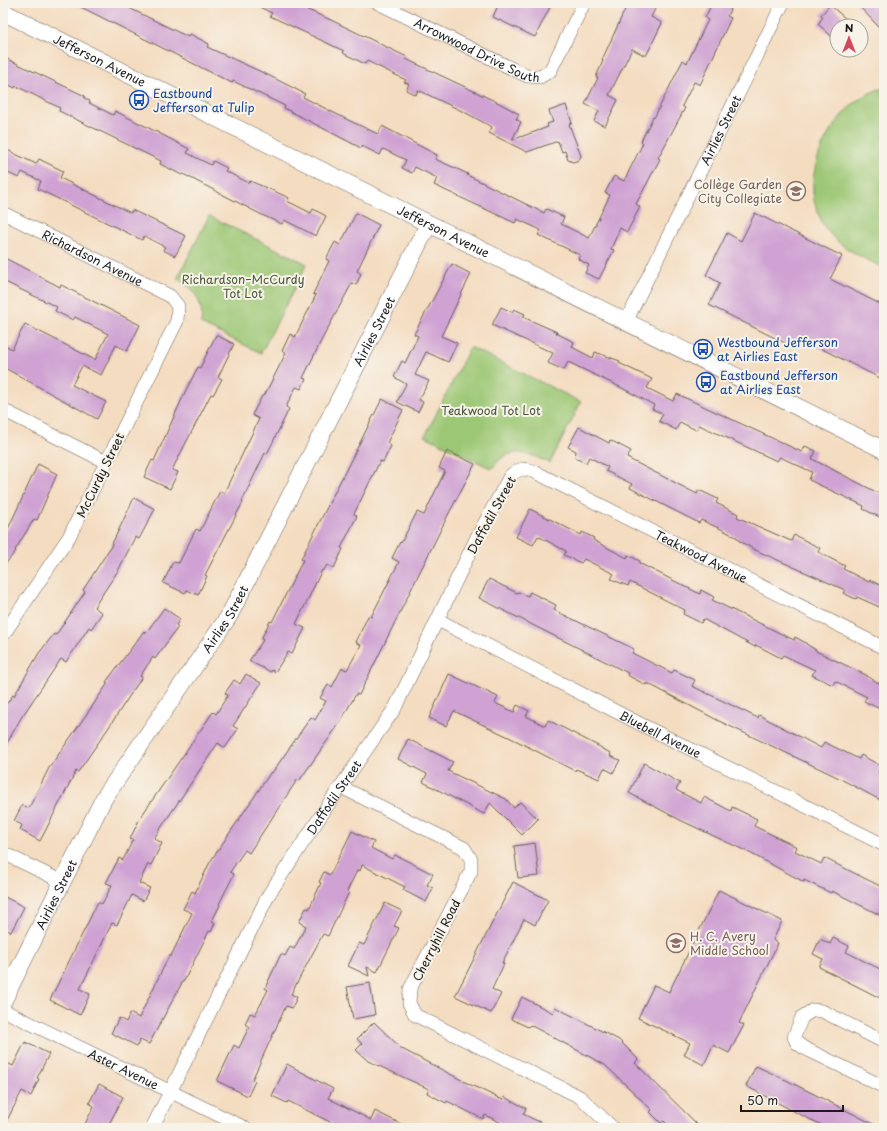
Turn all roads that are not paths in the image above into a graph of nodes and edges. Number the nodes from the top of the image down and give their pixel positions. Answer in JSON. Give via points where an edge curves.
{"nodes":[{"id":1,"x":378,"y":3,"type":"edge"},
{"id":2,"x":584,"y":3,"type":"edge"},
{"id":3,"x":783,"y":3,"type":"edge"},
{"id":4,"x":5,"y":9,"type":"edge"},
{"id":5,"x":3,"y":214,"type":"edge"},
{"id":6,"x":428,"y":225,"type":"junction"},
{"id":7,"x":178,"y":306,"type":"joint"},
{"id":8,"x":626,"y":322,"type":"junction"},
{"id":9,"x":3,"y":410,"type":"edge"},
{"id":10,"x":884,"y":450,"type":"edge"},
{"id":11,"x":106,"y":462,"type":"junction"},
{"id":12,"x":518,"y":469,"type":"joint"},
{"id":13,"x":438,"y":620,"type":"junction"},
{"id":14,"x":3,"y":635,"type":"edge"},
{"id":15,"x":884,"y":648,"type":"edge"},
{"id":16,"x":341,"y":787,"type":"junction"},
{"id":17,"x":884,"y":845,"type":"edge"},
{"id":18,"x":3,"y":853,"type":"edge"},
{"id":19,"x":63,"y":882,"type":"junction"},
{"id":20,"x":3,"y":1001,"type":"edge"},
{"id":21,"x":3,"y":1010,"type":"edge"},
{"id":22,"x":884,"y":1042,"type":"edge"},
{"id":23,"x":884,"y":1088,"type":"edge"},
{"id":24,"x":171,"y":1092,"type":"junction"},
{"id":25,"x":152,"y":1128,"type":"edge"},
{"id":26,"x":245,"y":1128,"type":"edge"},
{"id":27,"x":613,"y":1128,"type":"edge"}],
"edges":[{"from":1,"to":2,"type":"street","name":"Arrowwood Drive South","via":[[527,76],[540,77],[550,71]]},
{"from":3,"to":8,"type":"street","name":"Airlies Street"},
{"from":4,"to":6,"type":"street","name":"Jefferson Avenue"},
{"from":5,"to":7,"type":"street","name":"Richardson Avenue","via":[[170,296]]},
{"from":6,"to":8,"type":"street","name":"Jefferson Avenue"},
{"from":6,"to":19,"type":"street","name":"Airlies Street","via":[[229,616],[104,798]]},
{"from":7,"to":11,"type":"street","name":"McCurdy Street","via":[[177,321]]},
{"from":8,"to":10,"type":"street","name":"Jefferson Avenue"},
{"from":9,"to":11,"type":"street"},
{"from":11,"to":14,"type":"street","name":"McCurdy Street","via":[[69,537]]},
{"from":12,"to":13,"type":"street","name":"Daffodil Street","via":[[510,476],[476,539]]},
{"from":12,"to":15,"type":"street","name":"Teakwood Avenue","via":[[535,472]]},
{"from":13,"to":16,"type":"street","name":"Daffodil Street","via":[[395,708]]},
{"from":13,"to":17,"type":"street","name":"Bluebell Avenue"},
{"from":16,"to":24,"type":"street","name":"Daffodil Street","via":[[269,894]]},
{"from":16,"to":27,"type":"street","name":"Cherryhill Road","via":[[464,848],[470,859],[471,871],[410,989],[409,1003],[415,1015],[580,1097]]},
{"from":18,"to":19,"type":"street"},
{"from":19,"to":20,"type":"street","name":"Airlies Street"},
{"from":21,"to":24,"type":"street","name":"Aster Avenue"},
{"from":22,"to":23,"type":"street","via":[[822,1011],[813,1010],[802,1017],[794,1037],[804,1048]]},
{"from":24,"to":25,"type":"street","name":"Daffodil Street"},
{"from":24,"to":26,"type":"street","name":"Aster Avenue"}]}
